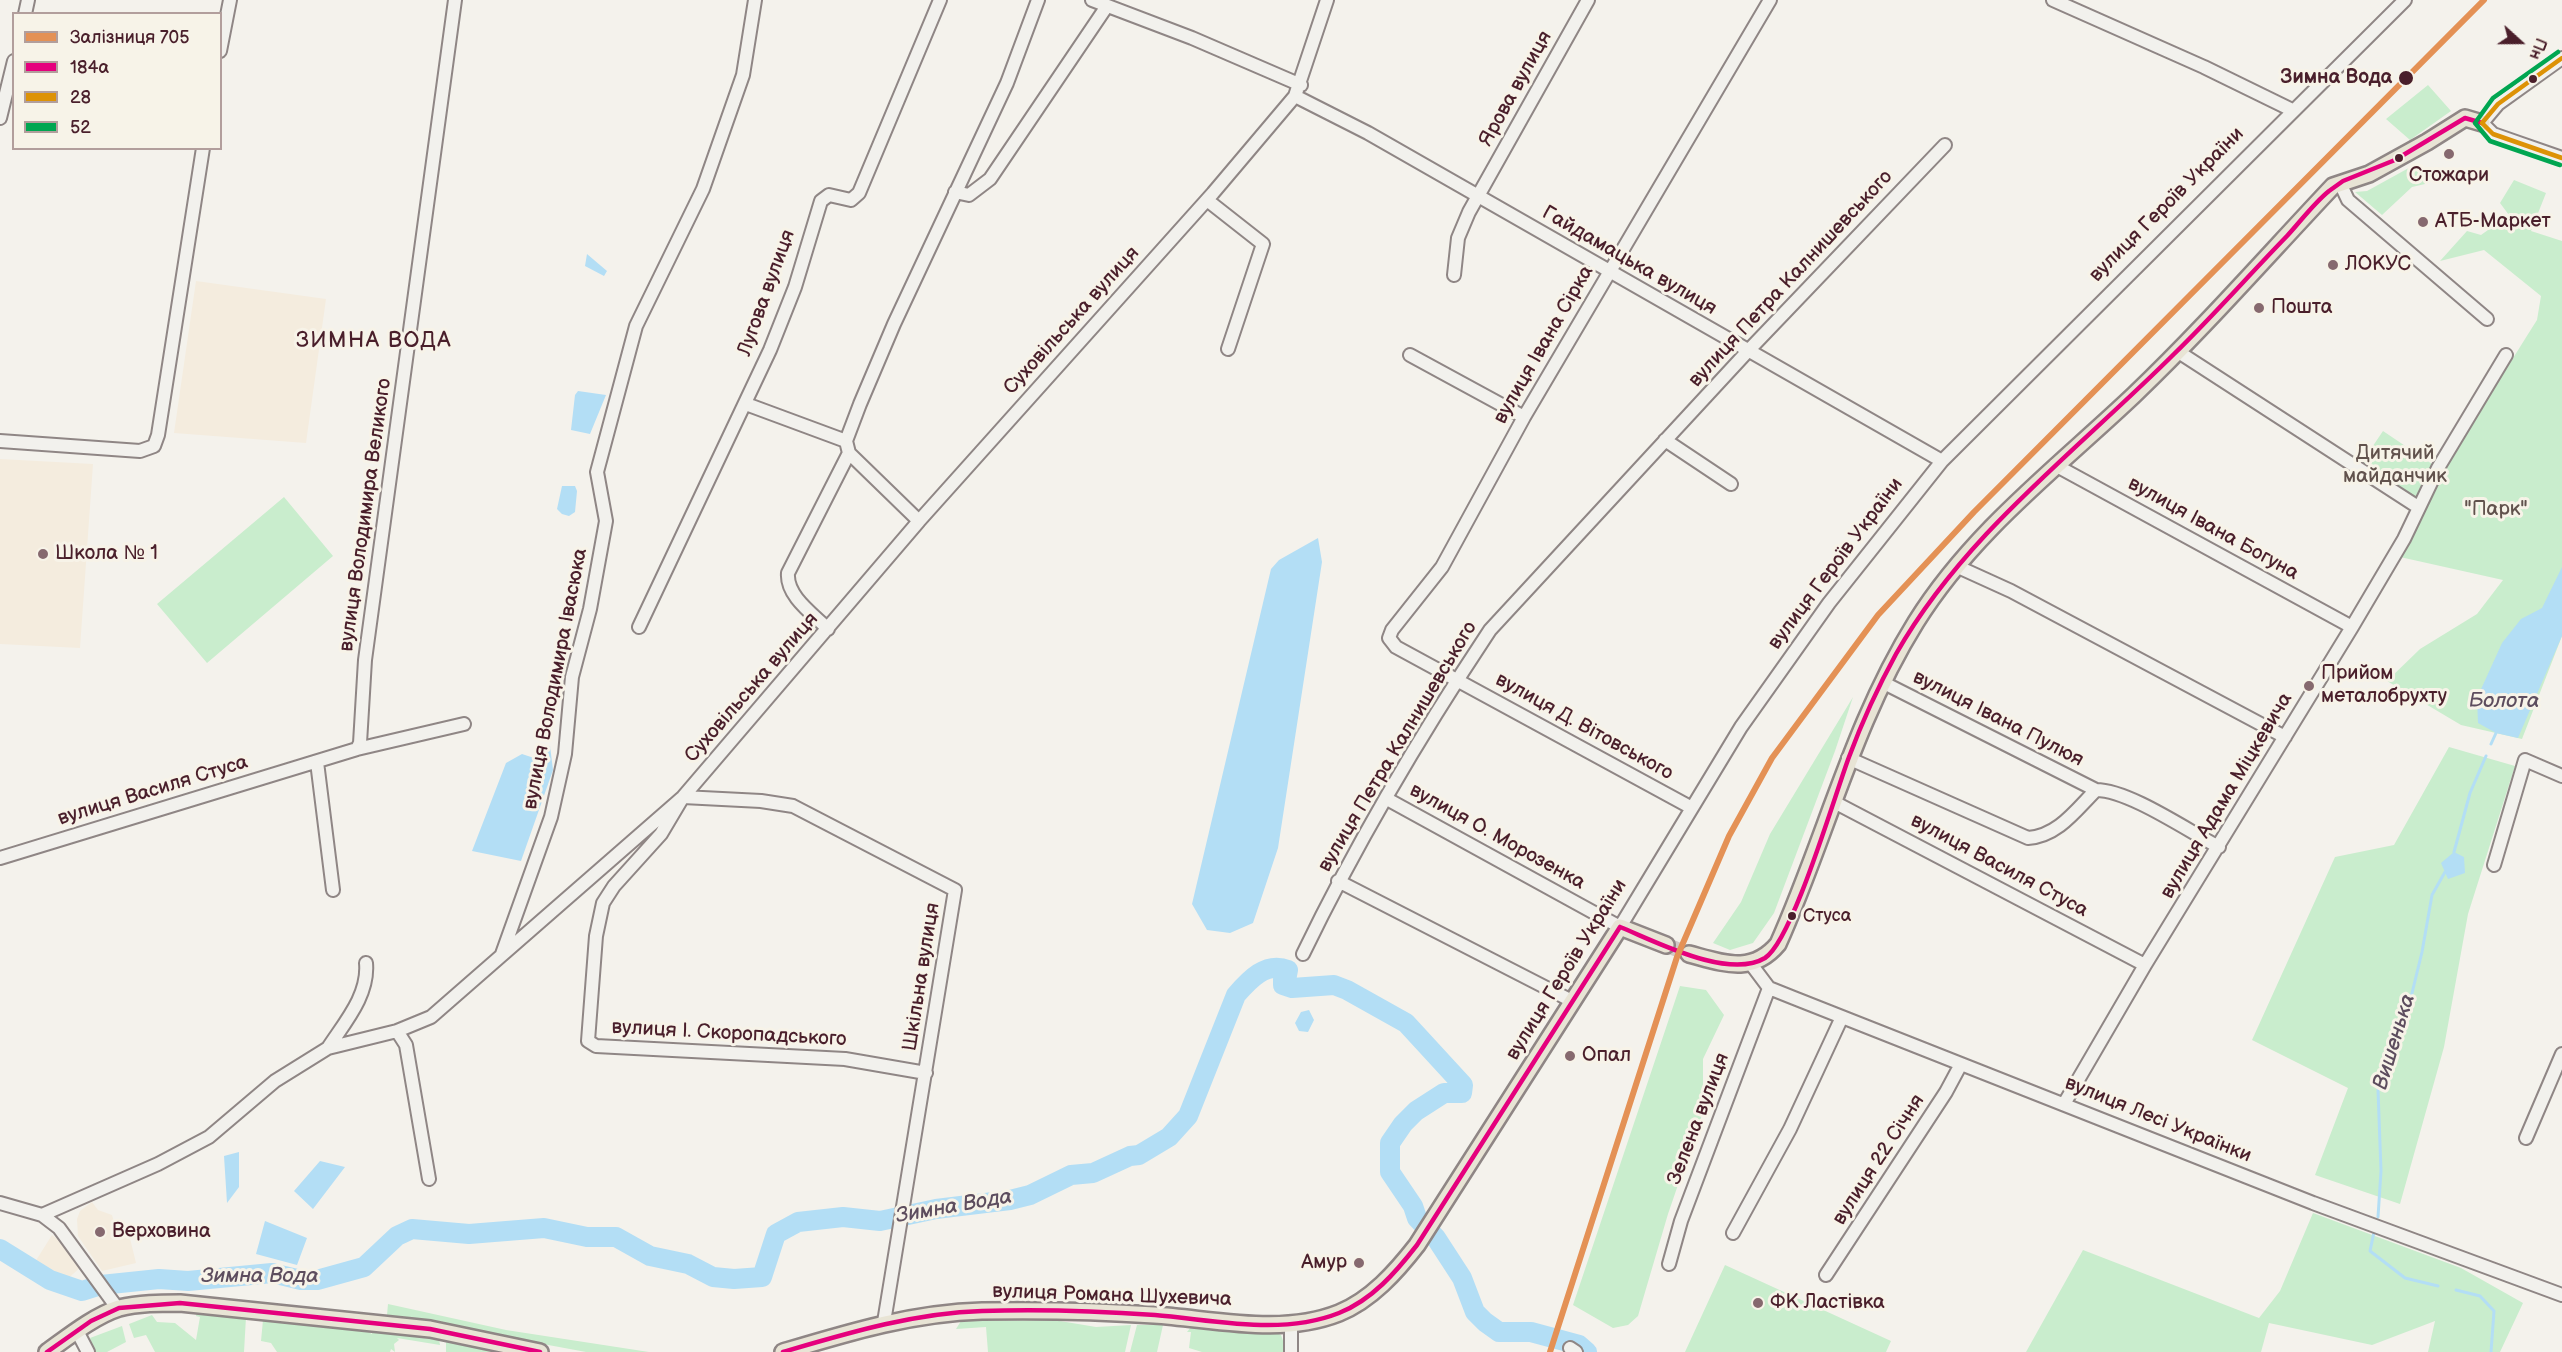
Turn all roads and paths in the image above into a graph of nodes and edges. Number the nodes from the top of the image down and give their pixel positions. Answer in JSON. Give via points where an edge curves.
{"nodes":[{"id":1,"x":230,"y":0,"type":"edge"},
{"id":2,"x":455,"y":0,"type":"edge"},
{"id":3,"x":755,"y":0,"type":"edge"},
{"id":4,"x":940,"y":0,"type":"edge"},
{"id":5,"x":1038,"y":0,"type":"edge"},
{"id":6,"x":1092,"y":0,"type":"edge"},
{"id":7,"x":1327,"y":0,"type":"edge"},
{"id":8,"x":1588,"y":0,"type":"edge"},
{"id":9,"x":1770,"y":0,"type":"edge"},
{"id":10,"x":2053,"y":0,"type":"edge"},
{"id":11,"x":2405,"y":0,"type":"edge"},
{"id":12,"x":1107,"y":6,"type":"junction"},
{"id":13,"x":222,"y":41,"type":"edge"},
{"id":14,"x":2562,"y":58,"type":"edge"},
{"id":15,"x":12,"y":69,"type":"edge"},
{"id":16,"x":1298,"y":91,"type":"junction"},
{"id":17,"x":2292,"y":110,"type":"junction"},
{"id":18,"x":0,"y":118,"type":"edge"},
{"id":19,"x":2482,"y":123,"type":"junction"},
{"id":20,"x":1945,"y":145,"type":"dead end"},
{"id":21,"x":203,"y":150,"type":"edge"},
{"id":22,"x":2562,"y":158,"type":"edge"},
{"id":23,"x":2340,"y":183,"type":"junction"},
{"id":24,"x":955,"y":192,"type":"junction"},
{"id":25,"x":1477,"y":196,"type":"junction"},
{"id":26,"x":1207,"y":200,"type":"junction"},
{"id":27,"x":1609,"y":272,"type":"junction"},
{"id":28,"x":1454,"y":275,"type":"dead end"},
{"id":29,"x":2487,"y":319,"type":"dead end"},
{"id":30,"x":1228,"y":349,"type":"dead end"},
{"id":31,"x":2177,"y":351,"type":"junction"},
{"id":32,"x":1747,"y":352,"type":"junction"},
{"id":33,"x":1410,"y":355,"type":"dead end"},
{"id":34,"x":2506,"y":355,"type":"dead end"},
{"id":35,"x":746,"y":404,"type":"junction"},
{"id":36,"x":1524,"y":417,"type":"junction"},
{"id":37,"x":1665,"y":440,"type":"junction"},
{"id":38,"x":0,"y":441,"type":"edge"},
{"id":39,"x":847,"y":447,"type":"junction"},
{"id":40,"x":1942,"y":460,"type":"junction"},
{"id":41,"x":2055,"y":465,"type":"junction"},
{"id":42,"x":1731,"y":484,"type":"dead end"},
{"id":43,"x":2418,"y":507,"type":"junction"},
{"id":44,"x":920,"y":521,"type":"junction"},
{"id":45,"x":1956,"y":566,"type":"junction"},
{"id":46,"x":639,"y":627,"type":"dead end"},
{"id":47,"x":2352,"y":627,"type":"junction"},
{"id":48,"x":828,"y":629,"type":"junction"},
{"id":49,"x":1458,"y":680,"type":"junction"},
{"id":50,"x":1882,"y":682,"type":"junction"},
{"id":51,"x":464,"y":724,"type":"dead end"},
{"id":52,"x":2284,"y":737,"type":"junction"},
{"id":53,"x":357,"y":749,"type":"junction"},
{"id":54,"x":1848,"y":758,"type":"junction"},
{"id":55,"x":317,"y":762,"type":"junction"},
{"id":56,"x":2562,"y":776,"type":"edge"},
{"id":57,"x":2096,"y":790,"type":"junction"},
{"id":58,"x":684,"y":797,"type":"junction"},
{"id":59,"x":1387,"y":799,"type":"junction"},
{"id":60,"x":1834,"y":802,"type":"junction"},
{"id":61,"x":1692,"y":808,"type":"junction"},
{"id":62,"x":2219,"y":848,"type":"junction"},
{"id":63,"x":0,"y":858,"type":"edge"},
{"id":64,"x":2494,"y":865,"type":"dead end"},
{"id":65,"x":1338,"y":881,"type":"junction"},
{"id":66,"x":333,"y":890,"type":"dead end"},
{"id":67,"x":1620,"y":927,"type":"junction"},
{"id":68,"x":1666,"y":945,"type":"tunnel mouth"},
{"id":69,"x":1303,"y":954,"type":"dead end"},
{"id":70,"x":1689,"y":954,"type":"tunnel mouth"},
{"id":71,"x":502,"y":955,"type":"junction"},
{"id":72,"x":366,"y":963,"type":"dead end"},
{"id":73,"x":1751,"y":963,"type":"junction"},
{"id":74,"x":2145,"y":965,"type":"junction"},
{"id":75,"x":1769,"y":988,"type":"junction"},
{"id":76,"x":1572,"y":1001,"type":"junction"},
{"id":77,"x":1842,"y":1017,"type":"junction"},
{"id":78,"x":397,"y":1031,"type":"junction"},
{"id":79,"x":328,"y":1048,"type":"junction"},
{"id":80,"x":2562,"y":1054,"type":"edge"},
{"id":81,"x":1961,"y":1065,"type":"junction"},
{"id":82,"x":926,"y":1073,"type":"junction"},
{"id":83,"x":2064,"y":1104,"type":"junction"},
{"id":84,"x":2526,"y":1138,"type":"dead end"},
{"id":85,"x":429,"y":1179,"type":"dead end"},
{"id":86,"x":0,"y":1203,"type":"edge"},
{"id":87,"x":42,"y":1215,"type":"junction"},
{"id":88,"x":1734,"y":1233,"type":"dead end"},
{"id":89,"x":1417,"y":1245,"type":"joint"},
{"id":90,"x":1669,"y":1264,"type":"dead end"},
{"id":91,"x":1826,"y":1275,"type":"dead end"},
{"id":92,"x":2562,"y":1295,"type":"edge"},
{"id":93,"x":118,"y":1309,"type":"junction"},
{"id":94,"x":884,"y":1322,"type":"junction"},
{"id":95,"x":1291,"y":1324,"type":"junction"},
{"id":96,"x":77,"y":1331,"type":"junction"},
{"id":97,"x":47,"y":1352,"type":"edge"},
{"id":98,"x":88,"y":1352,"type":"edge"},
{"id":99,"x":540,"y":1352,"type":"edge"},
{"id":100,"x":783,"y":1352,"type":"edge"},
{"id":101,"x":1290,"y":1352,"type":"edge"}],
"edges":[{"from":1,"to":13,"type":"street"},
{"from":2,"to":53,"type":"street","name":"вулиця Володимира Великого","via":[[365,660]]},
{"from":3,"to":71,"type":"street","name":"вулиця Володимира Івасюка","via":[[743,75],[703,189],[636,326],[606,438],[597,472],[606,521],[590,609],[572,677],[565,754],[551,817]]},
{"from":4,"to":35,"type":"street","name":"Лугова вулиця","via":[[859,193],[851,200],[829,195],[821,201],[795,287]]},
{"from":5,"to":24,"type":"street","via":[[1007,83]]},
{"from":6,"to":12,"type":"street","name":"Гайдамацька вулиця"},
{"from":7,"to":16,"type":"street","name":"Суховільська вулиця"},
{"from":8,"to":25,"type":"street","name":"Ярова вулиця"},
{"from":9,"to":27,"type":"street","name":"вулиця Івана Сірка"},
{"from":10,"to":17,"type":"street"},
{"from":11,"to":17,"type":"street","name":"вулиця Героїв України"},
{"from":12,"to":16,"type":"street","name":"Гайдамацька вулиця"},
{"from":12,"to":24,"type":"street","via":[[990,179],[969,195]]},
{"from":14,"to":19,"type":"street","via":[[2498,104]]},
{"from":15,"to":18,"type":"street"},
{"from":16,"to":25,"type":"street","name":"Гайдамацька вулиця"},
{"from":16,"to":26,"type":"street","name":"Суховільська вулиця"},
{"from":17,"to":40,"type":"street","name":"вулиця Героїв України"},
{"from":19,"to":22,"type":"street","via":[[2493,134]]},
{"from":19,"to":23,"type":"main road","via":[[2465,118],[2369,174]]},
{"from":20,"to":32,"type":"street","name":"вулиця Петра Калнишевського"},
{"from":21,"to":38,"type":"street","via":[[154,446],[140,451]]},
{"from":23,"to":29,"type":"street","via":[[2348,200]]},
{"from":23,"to":31,"type":"main road"},
{"from":24,"to":39,"type":"street","via":[[894,324]]},
{"from":25,"to":27,"type":"street","name":"Гайдамацька вулиця"},
{"from":25,"to":28,"type":"street","name":"Ярова вулиця","via":[[1458,238]]},
{"from":26,"to":30,"type":"street","via":[[1263,244]]},
{"from":26,"to":44,"type":"street","name":"Суховільська вулиця"},
{"from":27,"to":32,"type":"street","name":"Гайдамацька вулиця"},
{"from":27,"to":36,"type":"street","name":"вулиця Івана Сірка"},
{"from":31,"to":41,"type":"main road"},
{"from":31,"to":43,"type":"street"},
{"from":32,"to":37,"type":"street","name":"вулиця Петра Калнишевського"},
{"from":32,"to":40,"type":"street","name":"Гайдамацька вулиця"},
{"from":33,"to":36,"type":"street"},
{"from":34,"to":43,"type":"street","name":"вулиця Адама Міцкевича"},
{"from":35,"to":39,"type":"street"},
{"from":35,"to":46,"type":"street","name":"Лугова вулиця"},
{"from":36,"to":49,"type":"street","name":"вулиця Івана Сірка","via":[[1442,567],[1389,638],[1396,647]]},
{"from":37,"to":42,"type":"street"},
{"from":37,"to":49,"type":"street","name":"вулиця Петра Калнишевського","via":[[1490,630]]},
{"from":39,"to":44,"type":"street"},
{"from":39,"to":48,"type":"street","via":[[788,573],[787,583],[793,594]]},
{"from":40,"to":61,"type":"street","name":"вулиця Героїв України","via":[[1829,603],[1740,727]]},
{"from":41,"to":45,"type":"main road"},
{"from":41,"to":47,"type":"street","name":"вулиця Івана Богуна"},
{"from":43,"to":47,"type":"street","name":"вулиця Адама Міцкевича","via":[[2404,539]]},
{"from":44,"to":48,"type":"street","name":"Суховільська вулиця"},
{"from":45,"to":50,"type":"main road","via":[[1916,621]]},
{"from":45,"to":52,"type":"street","via":[[2011,591]]},
{"from":47,"to":52,"type":"street","name":"вулиця Адама Міцкевича"},
{"from":48,"to":58,"type":"street","name":"Суховільська вулиця"},
{"from":49,"to":59,"type":"street","name":"вулиця Петра Калнишевського"},
{"from":49,"to":61,"type":"street","name":"вулиця Д. Вітовського"},
{"from":50,"to":54,"type":"main road"},
{"from":50,"to":57,"type":"street","name":"вулиця Івана Пулюя"},
{"from":51,"to":53,"type":"street","name":"вулиця Василя Стуса"},
{"from":52,"to":62,"type":"street","name":"вулиця Адама Міцкевича"},
{"from":53,"to":55,"type":"street","name":"вулиця Василя Стуса"},
{"from":54,"to":57,"type":"street","name":"вулиця Івана Пулюя","via":[[2028,838],[2060,826]]},
{"from":54,"to":60,"type":"main road"},
{"from":55,"to":63,"type":"street","name":"вулиця Василя Стуса"},
{"from":55,"to":66,"type":"street"},
{"from":56,"to":64,"type":"street","via":[[2524,760]]},
{"from":57,"to":62,"type":"street","name":"вулиця Івана Пулюя","via":[[2130,800]]},
{"from":58,"to":71,"type":"street","name":"Суховільська вулиця"},
{"from":58,"to":82,"type":"street","name":"Шкільна вулиця","via":[[793,806],[955,890]]},
{"from":58,"to":82,"type":"street","name":"вулиця І. Скоропадського","via":[[662,834],[614,885],[603,903],[596,936],[588,1041],[596,1046],[845,1059]]},
{"from":59,"to":65,"type":"street","name":"вулиця Петра Калнишевського"},
{"from":59,"to":67,"type":"street","name":"вулиця О. Морозенка"},
{"from":60,"to":73,"type":"main road","via":[[1778,944],[1768,956]]},
{"from":60,"to":74,"type":"street","name":"вулиця Василя Стуса"},
{"from":61,"to":67,"type":"street","name":"вулиця Героїв України"},
{"from":62,"to":74,"type":"street","name":"вулиця Адама Міцкевича"},
{"from":65,"to":69,"type":"street","name":"вулиця Петра Калнишевського"},
{"from":65,"to":76,"type":"street"},
{"from":67,"to":68,"type":"main road"},
{"from":67,"to":76,"type":"main road","name":"вулиця Героїв України"},
{"from":70,"to":73,"type":"main road","via":[[1728,964]]},
{"from":71,"to":78,"type":"street","name":"Суховільська вулиця","via":[[431,1017]]},
{"from":72,"to":79,"type":"street","via":[[367,976],[358,1002]]},
{"from":73,"to":75,"type":"street"},
{"from":74,"to":83,"type":"street","name":"вулиця Адама Міцкевича"},
{"from":75,"to":77,"type":"street","name":"вулиця Лесі Українки"},
{"from":75,"to":90,"type":"street","name":"Зелена вулиця","via":[[1681,1221]]},
{"from":76,"to":89,"type":"main road","name":"вулиця Героїв України"},
{"from":77,"to":81,"type":"street","name":"вулиця Лесі Українки"},
{"from":77,"to":88,"type":"street","via":[[1790,1129]]},
{"from":78,"to":79,"type":"street","name":"Суховільська вулиця"},
{"from":78,"to":85,"type":"street","via":[[406,1045]]},
{"from":79,"to":87,"type":"street","name":"Суховільська вулиця","via":[[275,1081],[209,1137]]},
{"from":80,"to":84,"type":"street"},
{"from":81,"to":83,"type":"street","name":"вулиця Лесі Українки"},
{"from":81,"to":91,"type":"street","name":"вулиця 22 Січня"},
{"from":82,"to":94,"type":"street","name":"Шкільна вулиця"},
{"from":83,"to":92,"type":"street","name":"вулиця Лесі Українки","via":[[2313,1203]]},
{"from":86,"to":87,"type":"street"},
{"from":87,"to":93,"type":"street","via":[[59,1228]]},
{"from":89,"to":95,"type":"main road","name":"вулиця Романа Шухевича","via":[[1380,1286],[1356,1304]]},
{"from":93,"to":96,"type":"main road"},
{"from":93,"to":99,"type":"main road","via":[[180,1303],[288,1312],[430,1329]]},
{"from":94,"to":95,"type":"main road","name":"вулиця Романа Шухевича","via":[[964,1312],[1053,1311]]},
{"from":94,"to":100,"type":"main road","name":"вулиця Романа Шухевича"},
{"from":95,"to":101,"type":"street"},
{"from":96,"to":97,"type":"main road"},
{"from":96,"to":98,"type":"street"}]}
